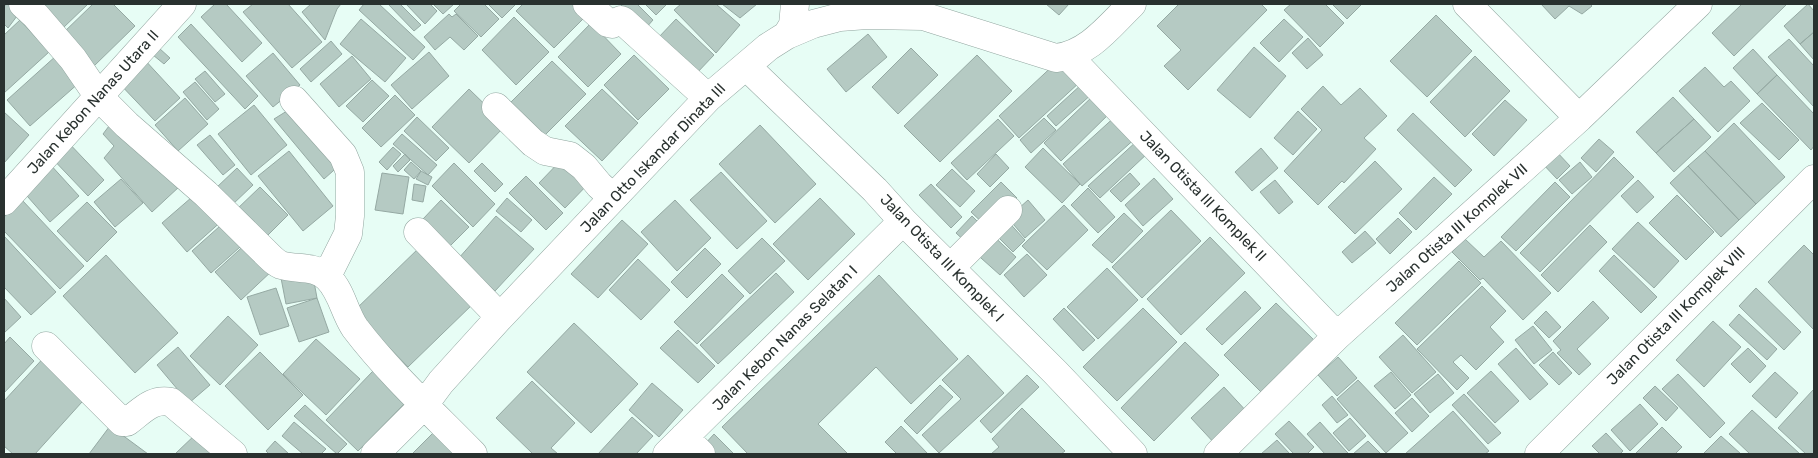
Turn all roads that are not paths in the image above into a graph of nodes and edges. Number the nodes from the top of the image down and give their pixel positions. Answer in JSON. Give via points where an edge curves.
{"nodes":[{"id":1,"x":23,"y":4,"type":"edge"},
{"id":2,"x":182,"y":4,"type":"edge"},
{"id":3,"x":588,"y":4,"type":"edge"},
{"id":4,"x":795,"y":4,"type":"edge"},
{"id":5,"x":1132,"y":4,"type":"edge"},
{"id":6,"x":1467,"y":4,"type":"edge"},
{"id":7,"x":1698,"y":4,"type":"edge"},
{"id":8,"x":821,"y":14,"type":"edge"},
{"id":9,"x":787,"y":35,"type":"junction"},
{"id":10,"x":1068,"y":56,"type":"junction"},
{"id":11,"x":746,"y":66,"type":"junction"},
{"id":12,"x":99,"y":97,"type":"junction"},
{"id":13,"x":708,"y":98,"type":"junction"},
{"id":14,"x":294,"y":100,"type":"dead end"},
{"id":15,"x":496,"y":107,"type":"dead end"},
{"id":16,"x":1579,"y":118,"type":"junction"},
{"id":17,"x":1814,"y":178,"type":"edge"},
{"id":18,"x":613,"y":198,"type":"junction"},
{"id":19,"x":4,"y":201,"type":"edge"},
{"id":20,"x":1008,"y":210,"type":"dead end"},
{"id":21,"x":903,"y":222,"type":"junction"},
{"id":22,"x":418,"y":232,"type":"dead end"},
{"id":23,"x":950,"y":268,"type":"junction"},
{"id":24,"x":326,"y":276,"type":"junction"},
{"id":25,"x":500,"y":317,"type":"junction"},
{"id":26,"x":1337,"y":336,"type":"junction"},
{"id":27,"x":46,"y":346,"type":"dead end"},
{"id":28,"x":424,"y":404,"type":"junction"},
{"id":29,"x":684,"y":449,"type":"edge"},
{"id":30,"x":233,"y":454,"type":"edge"},
{"id":31,"x":375,"y":454,"type":"edge"},
{"id":32,"x":473,"y":454,"type":"edge"},
{"id":33,"x":1133,"y":454,"type":"edge"},
{"id":34,"x":1218,"y":454,"type":"edge"},
{"id":35,"x":1539,"y":454,"type":"edge"}],
"edges":[{"from":1,"to":12,"type":"street","via":[[73,59]]},
{"from":2,"to":12,"type":"street","name":"Jalan Kebon Nanas Utara II"},
{"from":3,"to":13,"type":"street","via":[[608,23],[623,21]]},
{"from":4,"to":9,"type":"street"},
{"from":5,"to":10,"type":"street","via":[[1091,44]]},
{"from":6,"to":16,"type":"street"},
{"from":7,"to":16,"type":"street","name":"Jalan Otista III Komplek VII"},
{"from":8,"to":9,"type":"street","name":"Jalan Otto Iskandar Dinata III"},
{"from":8,"to":10,"type":"street","name":"Jalan Otto Iskandar Dinata III","via":[[840,17],[867,14],[923,16],[1044,55]]},
{"from":9,"to":11,"type":"street","name":"Jalan Otto Iskandar Dinata III"},
{"from":10,"to":26,"type":"street","name":"Jalan Otista III Komplek II"},
{"from":11,"to":13,"type":"street","name":"Jalan Otto Iskandar Dinata III"},
{"from":11,"to":21,"type":"street","name":"Jalan Otista III Komplek I","via":[[875,190]]},
{"from":12,"to":19,"type":"street","name":"Jalan Kebon Nanas Utara II"},
{"from":12,"to":24,"type":"street","via":[[279,264],[315,270]]},
{"from":13,"to":18,"type":"street","name":"Jalan Otto Iskandar Dinata III"},
{"from":14,"to":24,"type":"street","via":[[343,155],[350,172],[348,234]]},
{"from":15,"to":18,"type":"street","via":[[545,151],[570,156]]},
{"from":16,"to":26,"type":"street","name":"Jalan Otista III Komplek VII"},
{"from":17,"to":35,"type":"street","name":"Jalan Otista III Komplek VIII"},
{"from":18,"to":25,"type":"street","name":"Jalan Otto Iskandar Dinata III"},
{"from":20,"to":23,"type":"street"},
{"from":21,"to":23,"type":"street","name":"Jalan Otista III Komplek I"},
{"from":21,"to":29,"type":"street","name":"Jalan Kebon Nanas Selatan I"},
{"from":22,"to":25,"type":"street"},
{"from":23,"to":33,"type":"street","name":"Jalan Otista III Komplek I"},
{"from":24,"to":28,"type":"street","via":[[336,287],[355,327],[406,388]]},
{"from":25,"to":28,"type":"street","name":"Jalan Otto Iskandar Dinata III"},
{"from":26,"to":34,"type":"street","name":"Jalan Otista III Komplek VII"},
{"from":27,"to":30,"type":"street","via":[[122,422],[127,422],[160,400],[171,402]]},
{"from":28,"to":31,"type":"street","name":"Jalan Otto Iskandar Dinata III"},
{"from":28,"to":32,"type":"street"}]}
